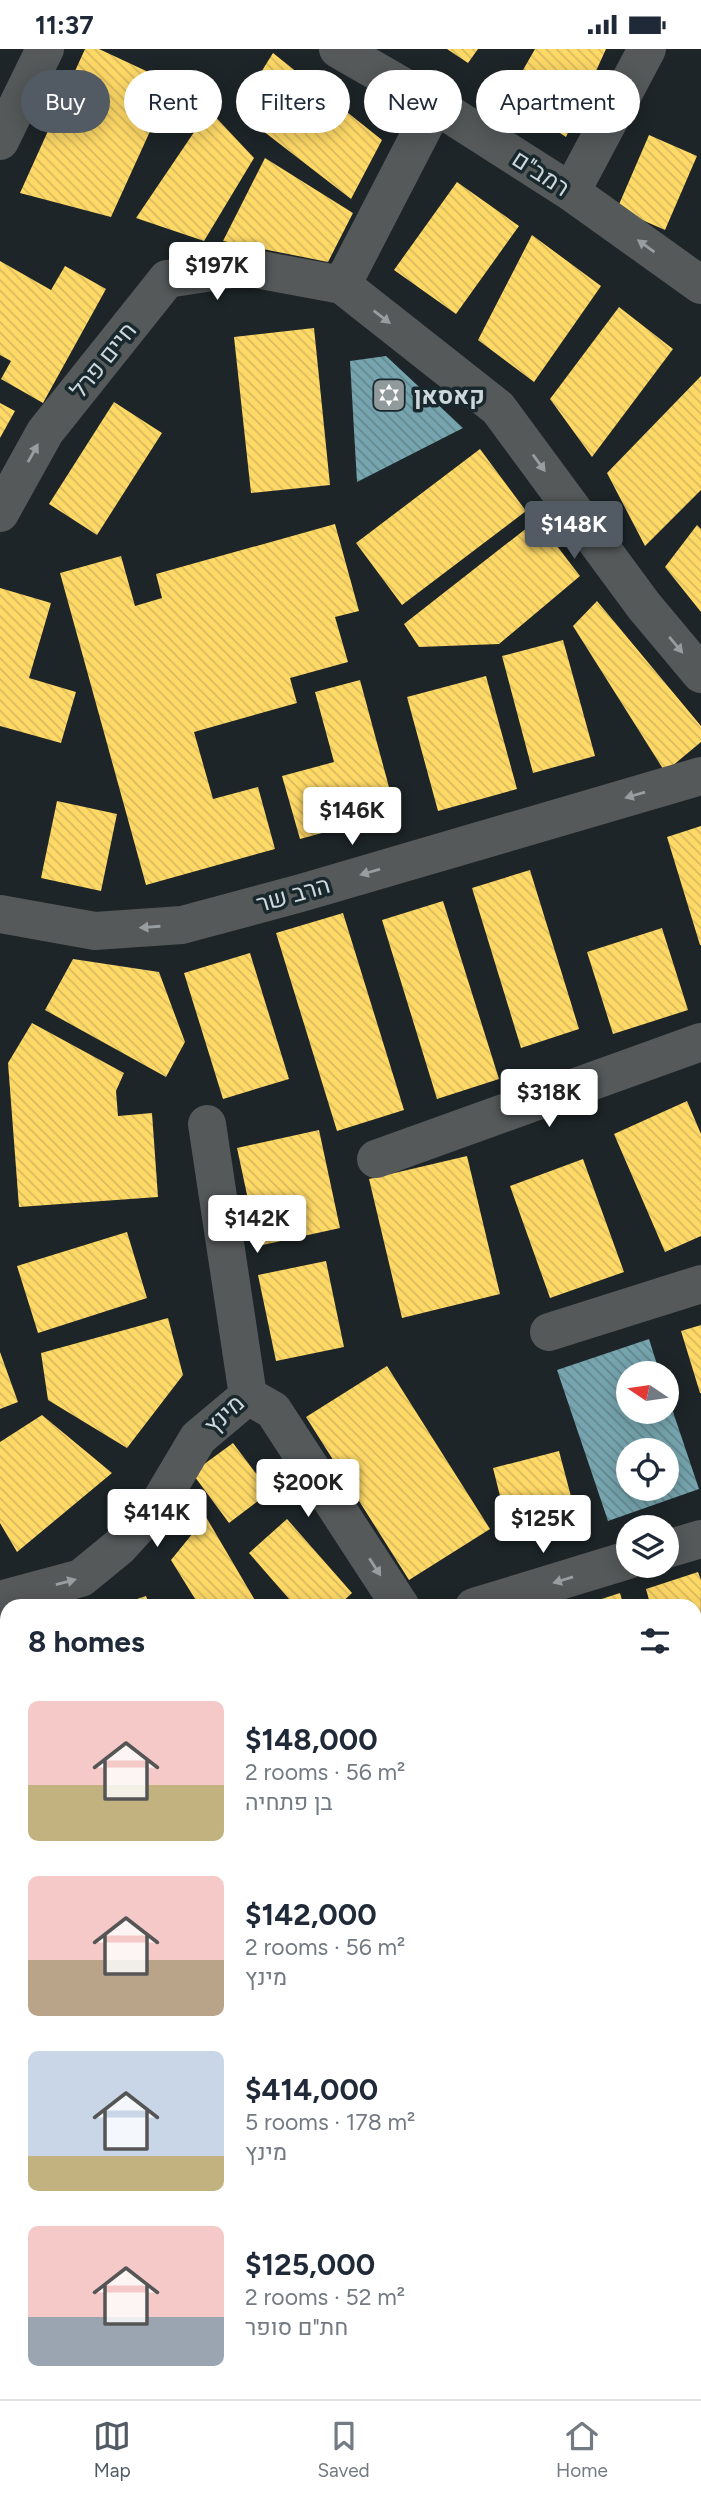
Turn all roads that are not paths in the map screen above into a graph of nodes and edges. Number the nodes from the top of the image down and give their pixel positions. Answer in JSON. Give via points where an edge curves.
{"nodes":[{"id":1,"x":45,"y":49,"type":"edge"},
{"id":2,"x":338,"y":49,"type":"edge"},
{"id":3,"x":647,"y":49,"type":"edge"},
{"id":4,"x":374,"y":70,"type":"edge"},
{"id":5,"x":462,"y":122,"type":"edge"},
{"id":6,"x":421,"y":133,"type":"edge"},
{"id":7,"x":0,"y":141,"type":"edge"},
{"id":8,"x":571,"y":192,"type":"junction"},
{"id":9,"x":342,"y":285,"type":"junction"},
{"id":10,"x":701,"y":285,"type":"edge"},
{"id":11,"x":0,"y":513,"type":"edge"},
{"id":12,"x":701,"y":674,"type":"edge"},
{"id":13,"x":701,"y":776,"type":"edge"},
{"id":14,"x":0,"y":914,"type":"edge"},
{"id":15,"x":701,"y":1042,"type":"edge"},
{"id":16,"x":207,"y":1123,"type":"dead end"},
{"id":17,"x":376,"y":1159,"type":"dead end"},
{"id":18,"x":701,"y":1284,"type":"edge"},
{"id":19,"x":549,"y":1332,"type":"dead end"},
{"id":20,"x":248,"y":1396,"type":"junction"},
{"id":21,"x":701,"y":1539,"type":"edge"},
{"id":22,"x":679,"y":1545,"type":"edge"},
{"id":23,"x":616,"y":1564,"type":"edge"},
{"id":24,"x":4,"y":1599,"type":"edge"},
{"id":25,"x":396,"y":1599,"type":"edge"},
{"id":26,"x":500,"y":1599,"type":"edge"}],
"edges":[{"from":1,"to":7,"type":"street"},
{"from":2,"to":4,"type":"street","name":"רמב\"ם"},
{"from":3,"to":8,"type":"street"},
{"from":5,"to":8,"type":"street","name":"רמב\"ם"},
{"from":6,"to":9,"type":"street"},
{"from":10,"to":8,"type":"street","name":"רמב\"ם","one_way":true},
{"from":11,"to":9,"type":"street","name":"חיים פרל","one_way":true,"via":[[45,432],[167,279],[245,267]]},
{"from":9,"to":12,"type":"street","name":"חיים פרל","one_way":true,"via":[[498,408],[644,606]]},
{"from":13,"to":14,"type":"street","name":"הרב שר","one_way":true,"via":[[182,925],[95,930]]},
{"from":15,"to":17,"type":"street"},
{"from":16,"to":20,"type":"street","name":"מינץ"},
{"from":18,"to":19,"type":"street"},
{"from":24,"to":20,"type":"street","name":"מינץ","one_way":true,"via":[[81,1578],[119,1547],[160,1502],[198,1438]]},
{"from":20,"to":25,"type":"street","one_way":true,"via":[[273,1410]]},
{"from":21,"to":22,"type":"street"},
{"from":23,"to":26,"type":"street","one_way":true}]}
